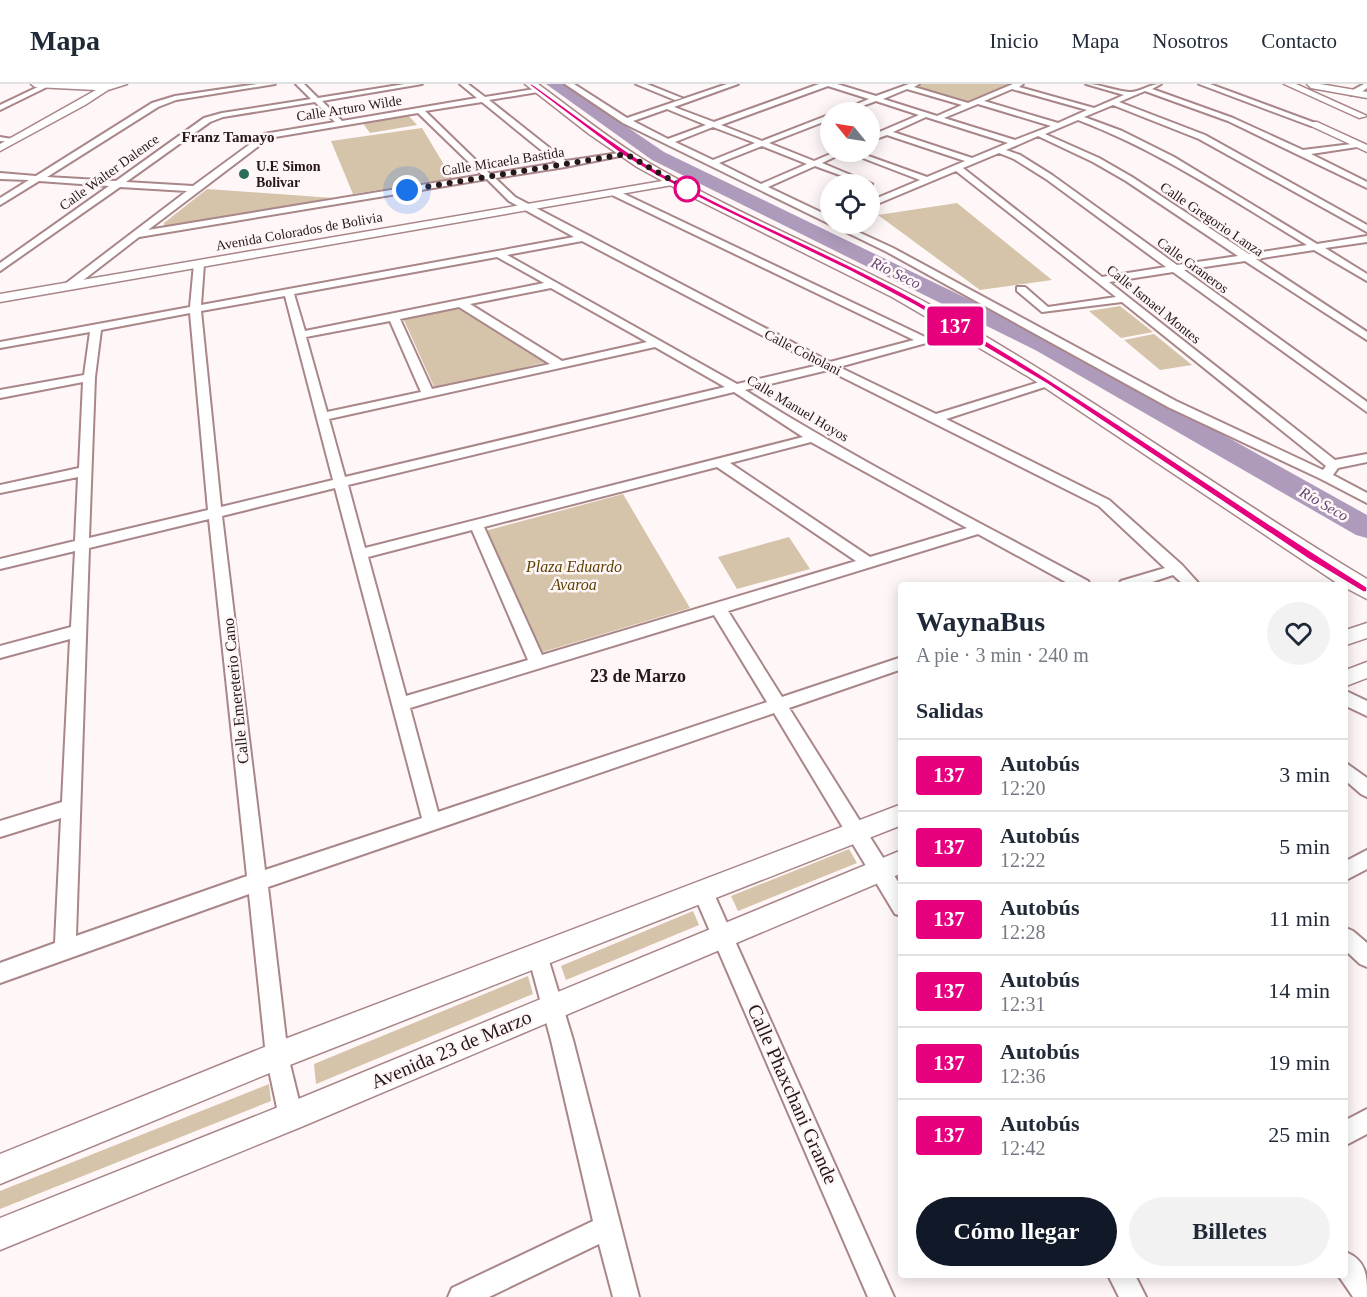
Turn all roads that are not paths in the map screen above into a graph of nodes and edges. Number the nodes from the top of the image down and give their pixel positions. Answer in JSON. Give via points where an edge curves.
{"nodes":[{"id":1,"x":35,"y":84,"type":"edge"},
{"id":2,"x":123,"y":84,"type":"edge"},
{"id":3,"x":271,"y":84,"type":"edge"},
{"id":4,"x":300,"y":84,"type":"edge"},
{"id":5,"x":418,"y":84,"type":"edge"},
{"id":6,"x":464,"y":84,"type":"edge"},
{"id":7,"x":569,"y":84,"type":"edge"},
{"id":8,"x":640,"y":84,"type":"edge"},
{"id":9,"x":719,"y":84,"type":"edge"},
{"id":10,"x":734,"y":84,"type":"edge"},
{"id":11,"x":828,"y":84,"type":"edge"},
{"id":12,"x":915,"y":84,"type":"edge"},
{"id":13,"x":1090,"y":84,"type":"edge"},
{"id":14,"x":1107,"y":84,"type":"edge"},
{"id":15,"x":1157,"y":84,"type":"edge"},
{"id":16,"x":1203,"y":84,"type":"edge"},
{"id":17,"x":1288,"y":84,"type":"edge"},
{"id":18,"x":1308,"y":84,"type":"edge"},
{"id":19,"x":51,"y":85,"type":"edge"},
{"id":20,"x":1015,"y":86,"type":"edge"},
{"id":21,"x":534,"y":87,"type":"edge"},
{"id":22,"x":907,"y":87,"type":"junction"},
{"id":23,"x":105,"y":88,"type":"junction"},
{"id":24,"x":1366,"y":89,"type":"edge"},
{"id":25,"x":1139,"y":92,"type":"junction"},
{"id":26,"x":678,"y":98,"type":"junction"},
{"id":27,"x":485,"y":99,"type":"junction"},
{"id":28,"x":877,"y":99,"type":"junction"},
{"id":29,"x":317,"y":100,"type":"junction"},
{"id":30,"x":869,"y":102,"type":"edge"},
{"id":31,"x":1112,"y":102,"type":"junction"},
{"id":32,"x":972,"y":103,"type":"junction"},
{"id":33,"x":2,"y":106,"type":"edge"},
{"id":34,"x":667,"y":107,"type":"junction"},
{"id":35,"x":419,"y":110,"type":"junction"},
{"id":36,"x":1094,"y":110,"type":"junction"},
{"id":37,"x":927,"y":114,"type":"junction"},
{"id":38,"x":1364,"y":116,"type":"edge"},
{"id":39,"x":1077,"y":117,"type":"junction"},
{"id":40,"x":938,"y":118,"type":"junction"},
{"id":41,"x":623,"y":119,"type":"junction"},
{"id":42,"x":820,"y":120,"type":"edge"},
{"id":43,"x":340,"y":123,"type":"junction"},
{"id":44,"x":1314,"y":124,"type":"junction"},
{"id":45,"x":715,"y":125,"type":"junction"},
{"id":46,"x":1057,"y":125,"type":"junction"},
{"id":47,"x":887,"y":132,"type":"junction"},
{"id":48,"x":1037,"y":134,"type":"junction"},
{"id":49,"x":880,"y":135,"type":"edge"},
{"id":50,"x":0,"y":140,"type":"edge"},
{"id":51,"x":14,"y":140,"type":"junction"},
{"id":52,"x":669,"y":141,"type":"junction"},
{"id":53,"x":762,"y":143,"type":"junction"},
{"id":54,"x":1016,"y":143,"type":"junction"},
{"id":55,"x":1362,"y":147,"type":"edge"},
{"id":56,"x":0,"y":148,"type":"edge"},
{"id":57,"x":999,"y":150,"type":"junction"},
{"id":58,"x":1304,"y":152,"type":"junction"},
{"id":59,"x":626,"y":154,"type":"junction"},
{"id":60,"x":820,"y":161,"type":"edge"},
{"id":61,"x":972,"y":161,"type":"junction"},
{"id":62,"x":878,"y":162,"type":"edge"},
{"id":63,"x":815,"y":163,"type":"junction"},
{"id":64,"x":713,"y":164,"type":"junction"},
{"id":65,"x":565,"y":165,"type":"junction"},
{"id":66,"x":956,"y":167,"type":"junction"},
{"id":67,"x":842,"y":174,"type":"edge"},
{"id":68,"x":0,"y":177,"type":"edge"},
{"id":69,"x":490,"y":177,"type":"junction"},
{"id":70,"x":36,"y":179,"type":"junction"},
{"id":71,"x":928,"y":180,"type":"junction"},
{"id":72,"x":674,"y":182,"type":"junction"},
{"id":73,"x":114,"y":185,"type":"junction"},
{"id":74,"x":1367,"y":185,"type":"edge"},
{"id":75,"x":761,"y":187,"type":"junction"},
{"id":76,"x":196,"y":189,"type":"junction"},
{"id":77,"x":880,"y":190,"type":"edge"},
{"id":78,"x":615,"y":193,"type":"junction"},
{"id":79,"x":892,"y":195,"type":"junction"},
{"id":80,"x":880,"y":200,"type":"edge"},
{"id":81,"x":0,"y":202,"type":"edge"},
{"id":82,"x":526,"y":208,"type":"junction"},
{"id":83,"x":820,"y":215,"type":"edge"},
{"id":84,"x":1367,"y":229,"type":"edge"},
{"id":85,"x":858,"y":234,"type":"edge"},
{"id":86,"x":135,"y":235,"type":"junction"},
{"id":87,"x":583,"y":238,"type":"junction"},
{"id":88,"x":1367,"y":239,"type":"edge"},
{"id":89,"x":1314,"y":247,"type":"junction"},
{"id":90,"x":499,"y":254,"type":"junction"},
{"id":91,"x":1246,"y":258,"type":"junction"},
{"id":92,"x":199,"y":264,"type":"junction"},
{"id":93,"x":0,"y":268,"type":"edge"},
{"id":94,"x":1174,"y":268,"type":"junction"},
{"id":95,"x":1367,"y":278,"type":"edge"},
{"id":96,"x":1100,"y":280,"type":"junction"},
{"id":97,"x":551,"y":285,"type":"junction"},
{"id":98,"x":69,"y":286,"type":"junction"},
{"id":99,"x":1021,"y":289,"type":"dead end"},
{"id":100,"x":289,"y":293,"type":"junction"},
{"id":101,"x":0,"y":298,"type":"edge"},
{"id":102,"x":1124,"y":299,"type":"junction"},
{"id":103,"x":460,"y":303,"type":"junction"},
{"id":104,"x":195,"y":309,"type":"junction"},
{"id":105,"x":393,"y":316,"type":"junction"},
{"id":106,"x":96,"y":328,"type":"junction"},
{"id":107,"x":962,"y":330,"type":"junction"},
{"id":108,"x":302,"y":334,"type":"junction"},
{"id":109,"x":1367,"y":337,"type":"edge"},
{"id":110,"x":923,"y":340,"type":"junction"},
{"id":111,"x":655,"y":344,"type":"junction"},
{"id":112,"x":0,"y":345,"type":"edge"},
{"id":113,"x":560,"y":365,"type":"junction"},
{"id":114,"x":830,"y":366,"type":"junction"},
{"id":115,"x":89,"y":377,"type":"junction"},
{"id":116,"x":1050,"y":382,"type":"junction"},
{"id":117,"x":735,"y":388,"type":"junction"},
{"id":118,"x":0,"y":394,"type":"edge"},
{"id":119,"x":428,"y":394,"type":"junction"},
{"id":120,"x":1367,"y":408,"type":"edge"},
{"id":121,"x":322,"y":417,"type":"junction"},
{"id":122,"x":934,"y":419,"type":"junction"},
{"id":123,"x":813,"y":438,"type":"junction"},
{"id":124,"x":1367,"y":458,"type":"edge"},
{"id":125,"x":719,"y":462,"type":"junction"},
{"id":126,"x":1329,"y":470,"type":"junction"},
{"id":127,"x":85,"y":471,"type":"junction"},
{"id":128,"x":339,"y":483,"type":"junction"},
{"id":129,"x":0,"y":489,"type":"edge"},
{"id":130,"x":1367,"y":499,"type":"edge"},
{"id":131,"x":215,"y":513,"type":"junction"},
{"id":132,"x":477,"y":526,"type":"junction"},
{"id":133,"x":981,"y":528,"type":"junction"},
{"id":134,"x":82,"y":545,"type":"junction"},
{"id":135,"x":360,"y":554,"type":"junction"},
{"id":136,"x":868,"y":562,"type":"junction"},
{"id":137,"x":0,"y":564,"type":"edge"},
{"id":138,"x":1177,"y":569,"type":"junction"},
{"id":139,"x":1078,"y":582,"type":"edge"},
{"id":140,"x":1136,"y":582,"type":"edge"},
{"id":141,"x":1190,"y":582,"type":"edge"},
{"id":142,"x":1367,"y":590,"type":"edge"},
{"id":143,"x":718,"y":608,"type":"junction"},
{"id":144,"x":1367,"y":630,"type":"edge"},
{"id":145,"x":78,"y":631,"type":"junction"},
{"id":146,"x":1348,"y":637,"type":"edge"},
{"id":147,"x":0,"y":652,"type":"edge"},
{"id":148,"x":537,"y":663,"type":"junction"},
{"id":149,"x":898,"y":664,"type":"edge"},
{"id":150,"x":1367,"y":670,"type":"edge"},
{"id":151,"x":1348,"y":677,"type":"edge"},
{"id":152,"x":1348,"y":699,"type":"edge"},
{"id":153,"x":402,"y":704,"type":"junction"},
{"id":154,"x":778,"y":706,"type":"junction"},
{"id":155,"x":1367,"y":709,"type":"edge"},
{"id":156,"x":1348,"y":773,"type":"edge"},
{"id":157,"x":1367,"y":789,"type":"edge"},
{"id":158,"x":71,"y":807,"type":"junction"},
{"id":159,"x":898,"y":816,"type":"edge"},
{"id":160,"x":432,"y":822,"type":"junction"},
{"id":161,"x":0,"y":829,"type":"edge"},
{"id":162,"x":855,"y":833,"type":"junction"},
{"id":163,"x":1367,"y":860,"type":"edge"},
{"id":164,"x":890,"y":865,"type":"edge"},
{"id":165,"x":1348,"y":870,"type":"edge"},
{"id":166,"x":256,"y":882,"type":"junction"},
{"id":167,"x":703,"y":892,"type":"junction"},
{"id":168,"x":898,"y":893,"type":"edge"},
{"id":169,"x":723,"y":934,"type":"junction"},
{"id":170,"x":1348,"y":940,"type":"edge"},
{"id":171,"x":65,"y":950,"type":"junction"},
{"id":172,"x":538,"y":955,"type":"junction"},
{"id":173,"x":1367,"y":957,"type":"edge"},
{"id":174,"x":0,"y":973,"type":"edge"},
{"id":175,"x":553,"y":1005,"type":"junction"},
{"id":176,"x":278,"y":1056,"type":"junction"},
{"id":177,"x":291,"y":1117,"type":"junction"},
{"id":178,"x":1367,"y":1121,"type":"edge"},
{"id":179,"x":1348,"y":1132,"type":"edge"},
{"id":180,"x":0,"y":1169,"type":"edge"},
{"id":181,"x":606,"y":1228,"type":"junction"},
{"id":182,"x":0,"y":1234,"type":"edge"},
{"id":183,"x":1348,"y":1268,"type":"edge"},
{"id":184,"x":1123,"y":1278,"type":"edge"},
{"id":185,"x":1367,"y":1294,"type":"edge"},
{"id":186,"x":460,"y":1297,"type":"edge"},
{"id":187,"x":626,"y":1297,"type":"edge"},
{"id":188,"x":881,"y":1297,"type":"edge"},
{"id":189,"x":1133,"y":1297,"type":"edge"}],
"edges":[{"from":1,"to":19,"type":"street"},
{"from":2,"to":23,"type":"street"},
{"from":3,"to":70,"type":"street","via":[[164,101]]},
{"from":4,"to":29,"type":"street"},
{"from":5,"to":29,"type":"street","name":"Calle Walter Dalence"},
{"from":6,"to":27,"type":"street"},
{"from":7,"to":41,"type":"street"},
{"from":8,"to":26,"type":"street"},
{"from":9,"to":26,"type":"street"},
{"from":10,"to":34,"type":"street"},
{"from":11,"to":28,"type":"street"},
{"from":11,"to":45,"type":"street"},
{"from":12,"to":22,"type":"street"},
{"from":13,"to":25,"type":"street"},
{"from":14,"to":25,"type":"street"},
{"from":15,"to":25,"type":"street"},
{"from":16,"to":44,"type":"street"},
{"from":17,"to":38,"type":"street"},
{"from":18,"to":24,"type":"street","via":[[1354,93]]},
{"from":19,"to":23,"type":"street"},
{"from":19,"to":33,"type":"street"},
{"from":20,"to":32,"type":"street"},
{"from":20,"to":36,"type":"street"},
{"from":21,"to":27,"type":"street","name":"Calle Arturo Wilde"},
{"from":21,"to":59,"type":"main road"},
{"from":22,"to":28,"type":"street"},
{"from":22,"to":32,"type":"street"},
{"from":23,"to":51,"type":"street"},
{"from":25,"to":31,"type":"street"},
{"from":25,"to":58,"type":"street","via":[[1235,120]]},
{"from":26,"to":41,"type":"street"},
{"from":27,"to":35,"type":"street","name":"Calle Arturo Wilde"},
{"from":27,"to":65,"type":"street"},
{"from":28,"to":30,"type":"street"},
{"from":28,"to":37,"type":"street"},
{"from":29,"to":43,"type":"street"},
{"from":29,"to":73,"type":"street","name":"Calle Walter Dalence","via":[[212,117]]},
{"from":31,"to":36,"type":"street"},
{"from":31,"to":84,"type":"street","via":[[1202,137]]},
{"from":32,"to":40,"type":"street"},
{"from":32,"to":46,"type":"street"},
{"from":34,"to":41,"type":"street"},
{"from":34,"to":45,"type":"street"},
{"from":35,"to":43,"type":"street","name":"Calle Arturo Wilde"},
{"from":35,"to":69,"type":"street","name":"Calle Coholani"},
{"from":36,"to":39,"type":"street"},
{"from":37,"to":40,"type":"street"},
{"from":37,"to":47,"type":"street"},
{"from":38,"to":44,"type":"street"},
{"from":39,"to":46,"type":"street"},
{"from":39,"to":89,"type":"street","via":[[1171,159]]},
{"from":40,"to":54,"type":"street"},
{"from":41,"to":52,"type":"street"},
{"from":42,"to":53,"type":"street"},
{"from":43,"to":76,"type":"street","name":"Calle Arturo Wilde","via":[[262,138]]},
{"from":44,"to":55,"type":"street"},
{"from":45,"to":52,"type":"street"},
{"from":45,"to":53,"type":"street"},
{"from":46,"to":48,"type":"street"},
{"from":47,"to":49,"type":"street"},
{"from":47,"to":61,"type":"street"},
{"from":48,"to":54,"type":"street"},
{"from":48,"to":91,"type":"street","name":"Calle Gregorio Lanza","via":[[1121,174]]},
{"from":50,"to":51,"type":"street"},
{"from":51,"to":56,"type":"street"},
{"from":52,"to":64,"type":"street"},
{"from":53,"to":63,"type":"street"},
{"from":53,"to":64,"type":"street"},
{"from":54,"to":57,"type":"street"},
{"from":55,"to":58,"type":"street"},
{"from":57,"to":61,"type":"street"},
{"from":57,"to":94,"type":"street","name":"Calle Graneros","via":[[1049,177]]},
{"from":58,"to":74,"type":"street"},
{"from":59,"to":65,"type":"street","name":"Calle Micaela Bastida"},
{"from":59,"to":72,"type":"main road"},
{"from":60,"to":63,"type":"street"},
{"from":61,"to":66,"type":"street"},
{"from":62,"to":71,"type":"street"},
{"from":63,"to":67,"type":"street"},
{"from":63,"to":75,"type":"street"},
{"from":64,"to":75,"type":"street"},
{"from":65,"to":69,"type":"street","name":"Calle Micaela Bastida"},
{"from":66,"to":71,"type":"street"},
{"from":66,"to":96,"type":"street","name":"Calle Ismael Montes"},
{"from":68,"to":70,"type":"street"},
{"from":69,"to":82,"type":"street","name":"Calle Coholani"},
{"from":69,"to":86,"type":"street","name":"Calle Micaela Bastida"},
{"from":70,"to":73,"type":"street"},
{"from":70,"to":81,"type":"street"},
{"from":71,"to":79,"type":"street"},
{"from":72,"to":78,"type":"street","name":"Avenida Colorados de Bolivia"},
{"from":72,"to":107,"type":"main road","via":[[853,269]]},
{"from":73,"to":76,"type":"street"},
{"from":73,"to":93,"type":"street","name":"Calle Walter Dalence"},
{"from":75,"to":83,"type":"street"},
{"from":76,"to":86,"type":"street","name":"Calle Arturo Wilde"},
{"from":77,"to":79,"type":"street"},
{"from":78,"to":82,"type":"street","name":"Avenida Colorados de Bolivia"},
{"from":78,"to":110,"type":"street"},
{"from":79,"to":80,"type":"street"},
{"from":82,"to":87,"type":"street","name":"Calle Coholani"},
{"from":82,"to":92,"type":"street","name":"Avenida Colorados de Bolivia"},
{"from":85,"to":126,"type":"street","via":[[1172,404]]},
{"from":86,"to":98,"type":"street","name":"Calle Arturo Wilde"},
{"from":87,"to":90,"type":"street"},
{"from":87,"to":114,"type":"street","name":"Calle Coholani"},
{"from":88,"to":89,"type":"street"},
{"from":89,"to":91,"type":"street"},
{"from":89,"to":95,"type":"street"},
{"from":90,"to":97,"type":"street","name":"Calle Manuel Hoyos"},
{"from":90,"to":100,"type":"street"},
{"from":91,"to":94,"type":"street"},
{"from":91,"to":109,"type":"street","name":"Calle Gregorio Lanza"},
{"from":92,"to":98,"type":"street","name":"Avenida Colorados de Bolivia"},
{"from":92,"to":104,"type":"street","name":"Calle Emereterio Cano"},
{"from":94,"to":96,"type":"street"},
{"from":94,"to":120,"type":"street","name":"Calle Graneros"},
{"from":96,"to":102,"type":"street","name":"Calle Ismael Montes"},
{"from":97,"to":103,"type":"street"},
{"from":97,"to":111,"type":"street","name":"Calle Manuel Hoyos"},
{"from":98,"to":101,"type":"street","name":"Avenida Colorados de Bolivia"},
{"from":99,"to":102,"type":"street","via":[[1046,310]]},
{"from":100,"to":104,"type":"street"},
{"from":100,"to":108,"type":"street"},
{"from":102,"to":126,"type":"street","name":"Calle Ismael Montes"},
{"from":103,"to":105,"type":"street"},
{"from":103,"to":113,"type":"street"},
{"from":104,"to":106,"type":"street"},
{"from":104,"to":131,"type":"street","name":"Calle Emereterio Cano"},
{"from":105,"to":108,"type":"street"},
{"from":105,"to":119,"type":"street"},
{"from":106,"to":112,"type":"street"},
{"from":106,"to":115,"type":"street"},
{"from":107,"to":110,"type":"street"},
{"from":107,"to":116,"type":"main road"},
{"from":108,"to":121,"type":"street"},
{"from":110,"to":114,"type":"street"},
{"from":111,"to":113,"type":"street"},
{"from":111,"to":117,"type":"street","name":"Calle Manuel Hoyos"},
{"from":113,"to":119,"type":"street"},
{"from":114,"to":117,"type":"street"},
{"from":114,"to":122,"type":"street","name":"Calle Coholani"},
{"from":115,"to":118,"type":"street"},
{"from":115,"to":127,"type":"street"},
{"from":116,"to":122,"type":"street"},
{"from":116,"to":142,"type":"main road"},
{"from":117,"to":123,"type":"street","name":"Calle Manuel Hoyos"},
{"from":117,"to":128,"type":"street"},
{"from":119,"to":121,"type":"street"},
{"from":121,"to":128,"type":"street"},
{"from":122,"to":138,"type":"street","name":"Calle Coholani","via":[[1104,503]]},
{"from":123,"to":125,"type":"street"},
{"from":123,"to":133,"type":"street","name":"Calle Manuel Hoyos"},
{"from":124,"to":126,"type":"street"},
{"from":125,"to":132,"type":"street"},
{"from":125,"to":136,"type":"street"},
{"from":126,"to":130,"type":"street"},
{"from":127,"to":129,"type":"street"},
{"from":127,"to":134,"type":"street"},
{"from":128,"to":131,"type":"street"},
{"from":128,"to":135,"type":"street"},
{"from":131,"to":134,"type":"street"},
{"from":131,"to":166,"type":"street","name":"Calle Emereterio Cano"},
{"from":132,"to":135,"type":"street"},
{"from":132,"to":148,"type":"street"},
{"from":133,"to":136,"type":"street"},
{"from":133,"to":139,"type":"street","name":"Calle Manuel Hoyos"},
{"from":134,"to":137,"type":"street"},
{"from":134,"to":145,"type":"street"},
{"from":135,"to":153,"type":"street"},
{"from":136,"to":143,"type":"street"},
{"from":138,"to":140,"type":"street"},
{"from":138,"to":141,"type":"street","name":"Calle Coholani"},
{"from":143,"to":148,"type":"street"},
{"from":143,"to":154,"type":"street"},
{"from":144,"to":146,"type":"street"},
{"from":145,"to":147,"type":"street"},
{"from":145,"to":158,"type":"street"},
{"from":148,"to":153,"type":"street"},
{"from":149,"to":154,"type":"street"},
{"from":150,"to":151,"type":"street"},
{"from":152,"to":155,"type":"street"},
{"from":153,"to":160,"type":"street"},
{"from":154,"to":160,"type":"street"},
{"from":154,"to":162,"type":"street"},
{"from":156,"to":157,"type":"street"},
{"from":158,"to":161,"type":"street"},
{"from":158,"to":171,"type":"street"},
{"from":159,"to":162,"type":"street"},
{"from":160,"to":166,"type":"street"},
{"from":162,"to":164,"type":"street"},
{"from":162,"to":167,"type":"street"},
{"from":163,"to":165,"type":"street"},
{"from":164,"to":168,"type":"street"},
{"from":164,"to":169,"type":"street","name":"Avenida 23 de Marzo"},
{"from":166,"to":171,"type":"street"},
{"from":166,"to":176,"type":"street","name":"Calle Emereterio Cano"},
{"from":167,"to":169,"type":"street","name":"Calle Phaxchani Grande"},
{"from":167,"to":172,"type":"street"},
{"from":169,"to":175,"type":"street","name":"Avenida 23 de Marzo"},
{"from":169,"to":188,"type":"street","name":"Calle Phaxchani Grande"},
{"from":170,"to":173,"type":"street"},
{"from":171,"to":174,"type":"street"},
{"from":172,"to":175,"type":"street"},
{"from":172,"to":176,"type":"street"},
{"from":175,"to":177,"type":"street","name":"Avenida 23 de Marzo"},
{"from":175,"to":181,"type":"street"},
{"from":176,"to":177,"type":"street","name":"Calle Emereterio Cano"},
{"from":176,"to":180,"type":"street"},
{"from":177,"to":182,"type":"street","name":"Avenida 23 de Marzo"},
{"from":178,"to":179,"type":"street"},
{"from":181,"to":186,"type":"street"},
{"from":181,"to":187,"type":"street"},
{"from":183,"to":185,"type":"street"},
{"from":184,"to":189,"type":"street"}]}
